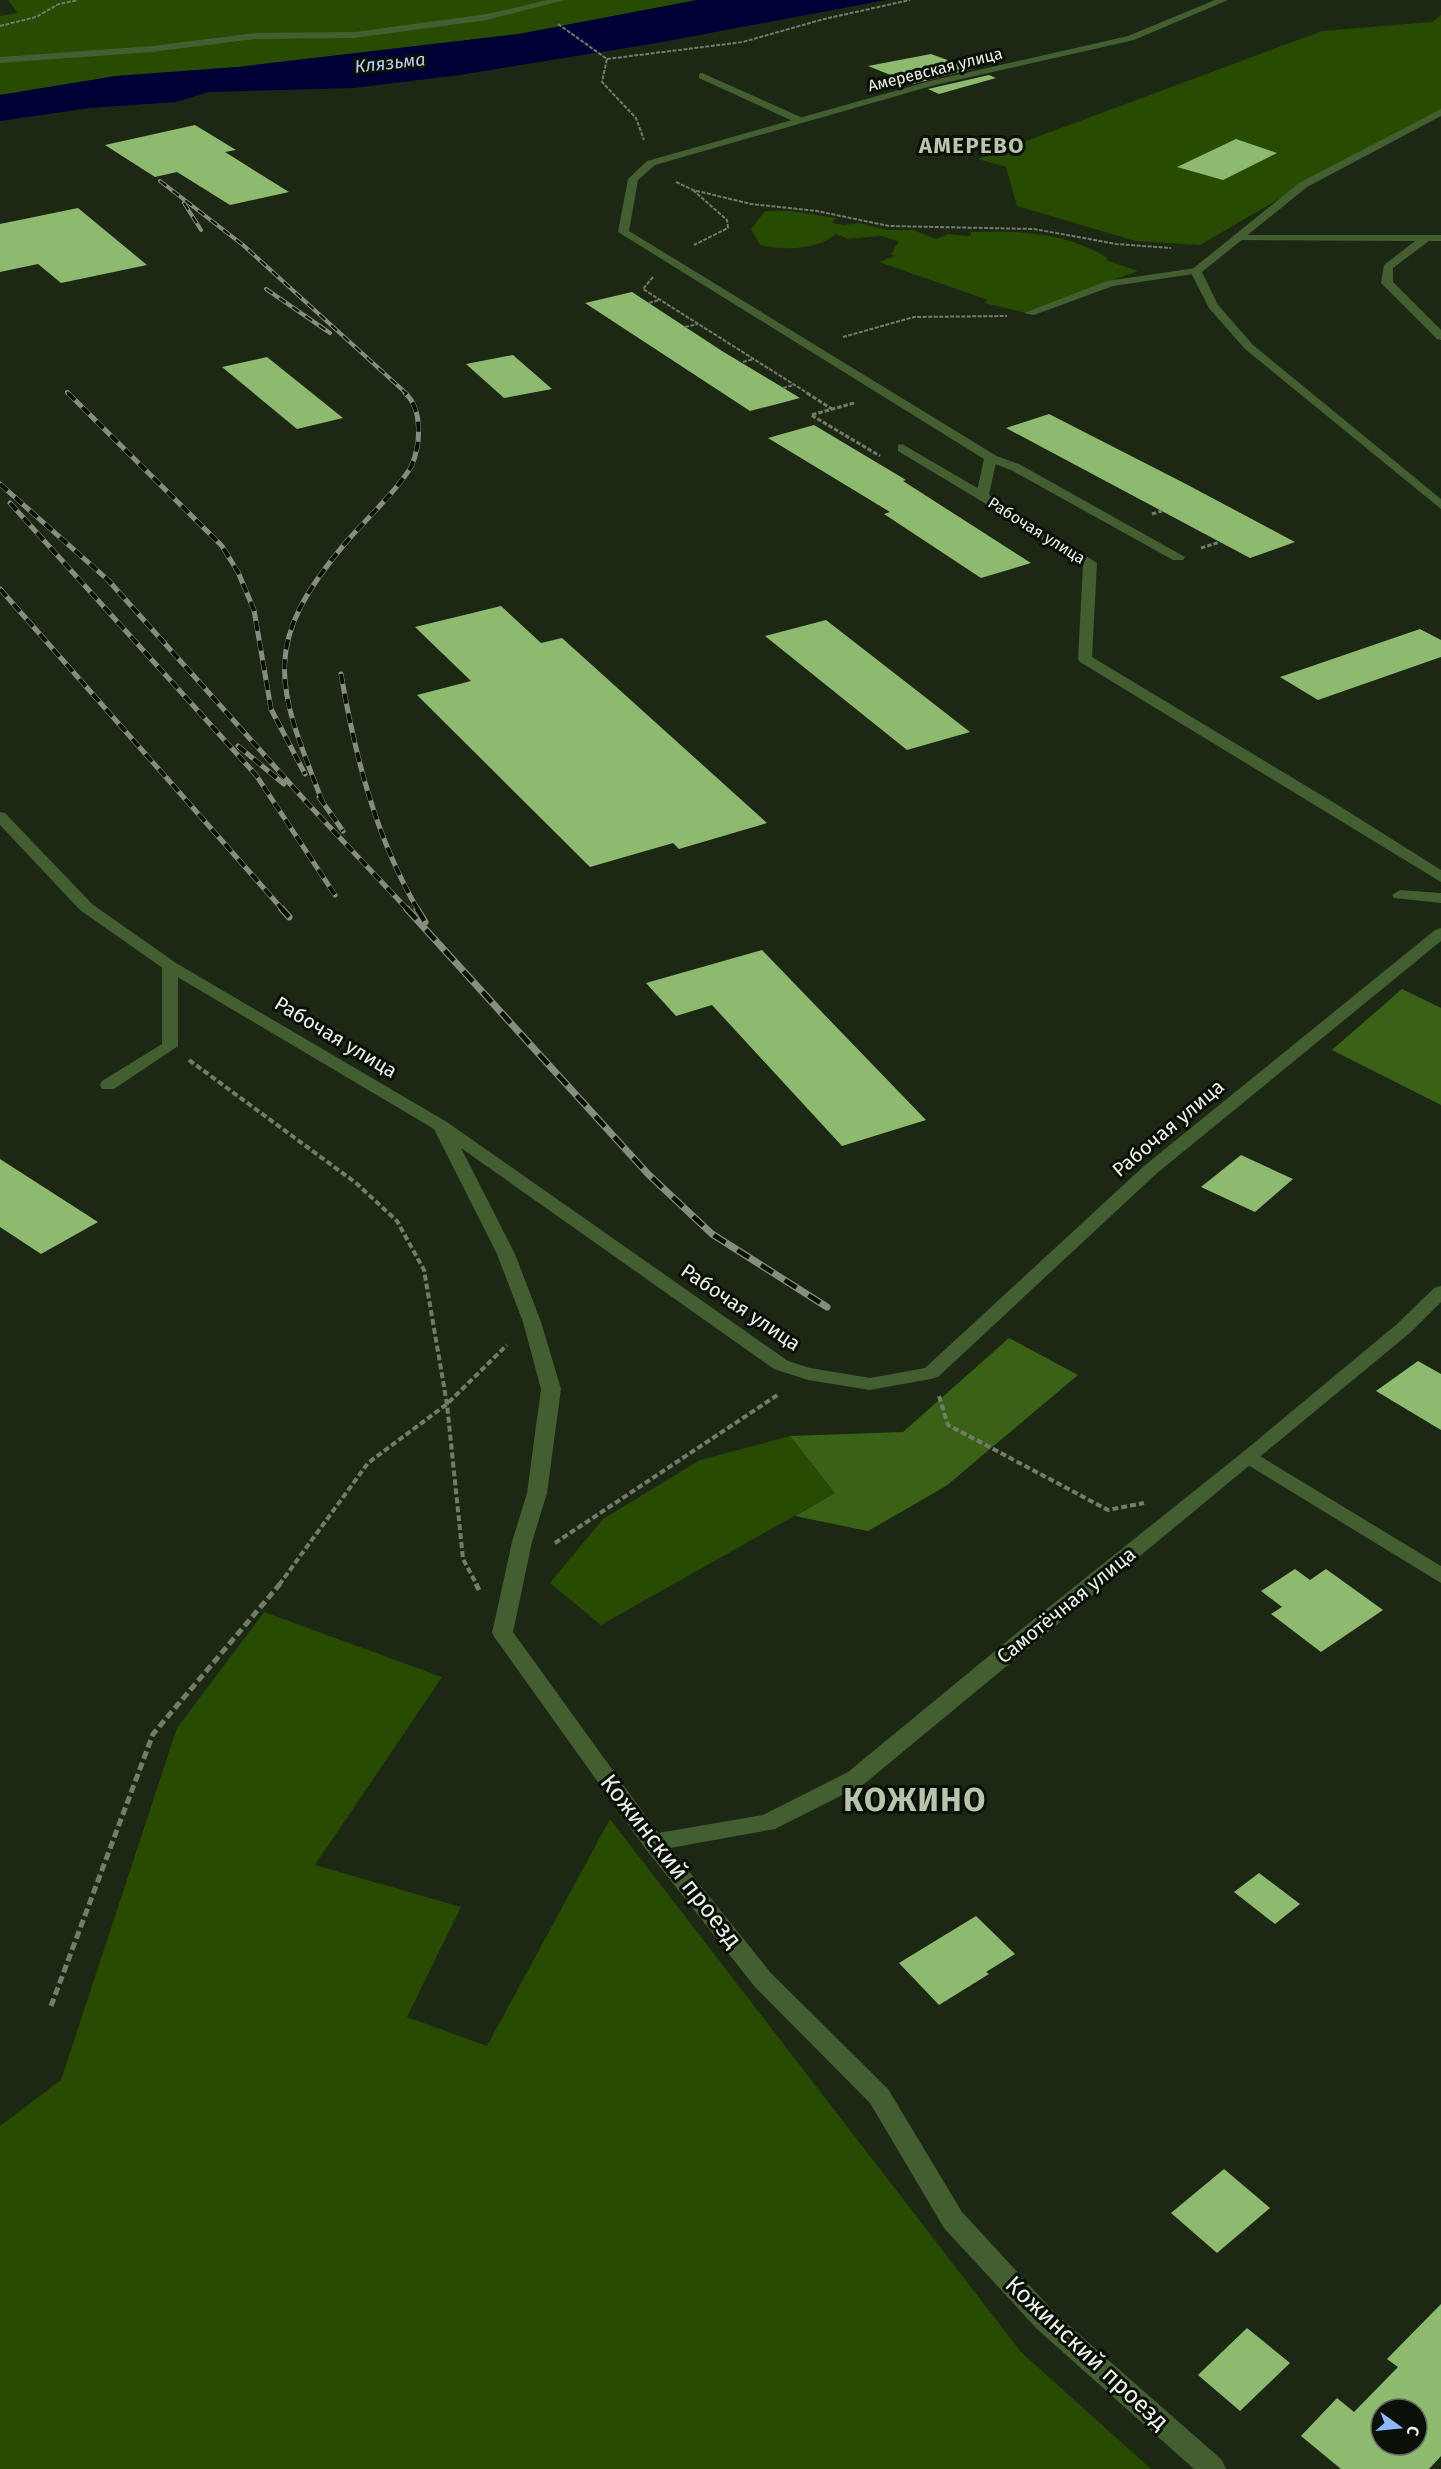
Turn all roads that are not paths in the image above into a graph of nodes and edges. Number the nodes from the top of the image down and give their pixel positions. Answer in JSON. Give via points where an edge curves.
{"nodes":[{"id":1,"x":560,"y":0,"type":"edge"},
{"id":2,"x":1223,"y":0,"type":"edge"},
{"id":3,"x":0,"y":60,"type":"edge"},
{"id":4,"x":702,"y":76,"type":"dead end"},
{"id":5,"x":1441,"y":112,"type":"edge"},
{"id":6,"x":799,"y":120,"type":"junction"},
{"id":7,"x":1237,"y":237,"type":"junction"},
{"id":8,"x":1426,"y":238,"type":"junction"},
{"id":9,"x":1441,"y":238,"type":"edge"},
{"id":10,"x":1196,"y":271,"type":"junction"},
{"id":11,"x":1030,"y":313,"type":"road end"},
{"id":12,"x":1441,"y":337,"type":"edge"},
{"id":13,"x":902,"y":448,"type":"dead end"},
{"id":14,"x":991,"y":458,"type":"junction"},
{"id":15,"x":982,"y":496,"type":"junction"},
{"id":16,"x":1441,"y":505,"type":"edge"},
{"id":17,"x":1178,"y":557,"type":"dead end"},
{"id":18,"x":0,"y":816,"type":"edge"},
{"id":19,"x":1441,"y":877,"type":"edge"},
{"id":20,"x":1400,"y":895,"type":"dead end"},
{"id":21,"x":1441,"y":898,"type":"edge"},
{"id":22,"x":1441,"y":933,"type":"edge"},
{"id":23,"x":170,"y":966,"type":"junction"},
{"id":24,"x":108,"y":1085,"type":"dead end"},
{"id":25,"x":441,"y":1126,"type":"junction"},
{"id":26,"x":1441,"y":1292,"type":"edge"},
{"id":27,"x":1250,"y":1457,"type":"junction"},
{"id":28,"x":1441,"y":1576,"type":"edge"},
{"id":29,"x":653,"y":1842,"type":"junction"},
{"id":30,"x":1213,"y":2469,"type":"edge"}],
"edges":[{"from":1,"to":3,"type":"street","via":[[367,34],[255,36],[152,49]]},
{"from":2,"to":6,"type":"street","name":"Амеревская улица","via":[[1131,38],[933,83]]},
{"from":4,"to":6,"type":"street"},
{"from":5,"to":7,"type":"street","via":[[1303,185]]},
{"from":6,"to":14,"type":"street","name":"Амеревская улица","via":[[651,163],[633,179],[623,232]]},
{"from":7,"to":8,"type":"street"},
{"from":7,"to":10,"type":"street"},
{"from":8,"to":9,"type":"street"},
{"from":8,"to":12,"type":"street","via":[[1388,267],[1387,283]]},
{"from":10,"to":11,"type":"street","via":[[1111,283]]},
{"from":10,"to":16,"type":"street","via":[[1213,306],[1249,347]]},
{"from":13,"to":15,"type":"street"},
{"from":14,"to":15,"type":"street","name":"Рабочая улица"},
{"from":14,"to":17,"type":"street","via":[[1015,467]]},
{"from":15,"to":19,"type":"street","name":"Рабочая улица","via":[[1090,563],[1085,659],[1104,665]]},
{"from":18,"to":23,"type":"street","name":"Рабочая улица","via":[[86,907]]},
{"from":20,"to":21,"type":"street"},
{"from":22,"to":25,"type":"street","name":"Рабочая улица","via":[[1150,1170],[931,1373],[870,1384],[808,1374],[781,1365]]},
{"from":23,"to":24,"type":"street","via":[[170,1046]]},
{"from":23,"to":25,"type":"street","name":"Рабочая улица"},
{"from":25,"to":29,"type":"street","name":"Кожинский проезд","via":[[506,1254],[532,1322],[550,1389],[537,1492],[502,1633]]},
{"from":26,"to":27,"type":"street","name":"Самотёчная улица","via":[[1404,1328]]},
{"from":27,"to":28,"type":"street"},
{"from":27,"to":29,"type":"street","name":"Самотёчная улица","via":[[856,1778],[767,1823]]},
{"from":29,"to":30,"type":"street","name":"Кожинский проезд","via":[[763,1980],[879,2096],[953,2220],[1046,2321]]}]}
